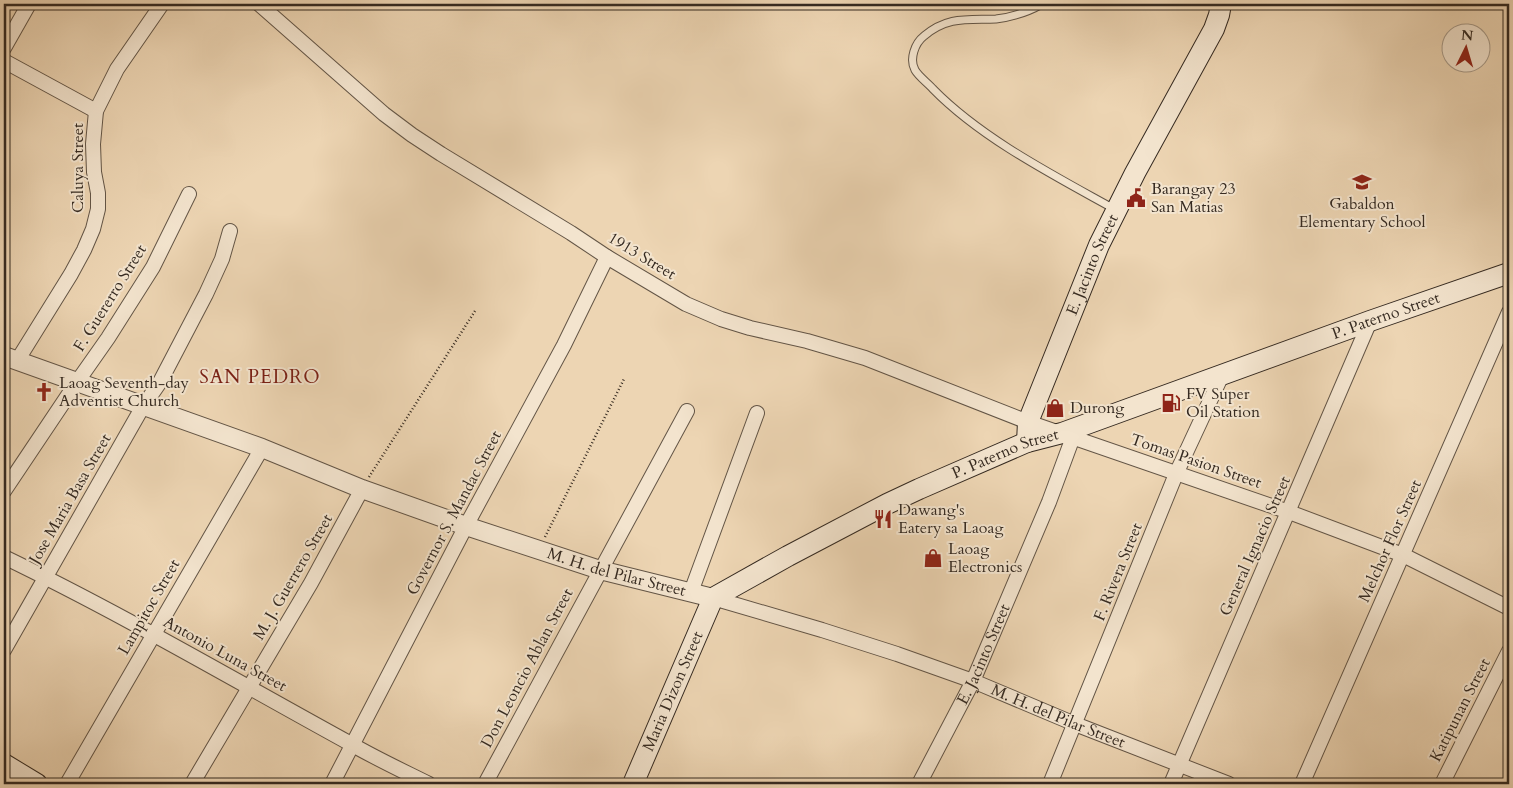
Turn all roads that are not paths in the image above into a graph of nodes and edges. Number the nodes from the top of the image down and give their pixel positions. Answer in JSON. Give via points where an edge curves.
{"nodes":[{"id":1,"x":29,"y":4,"type":"edge"},
{"id":2,"x":162,"y":4,"type":"edge"},
{"id":3,"x":259,"y":4,"type":"edge"},
{"id":4,"x":1042,"y":4,"type":"edge"},
{"id":5,"x":1220,"y":9,"type":"edge"},
{"id":6,"x":4,"y":48,"type":"edge"},
{"id":7,"x":4,"y":61,"type":"edge"},
{"id":8,"x":96,"y":111,"type":"junction"},
{"id":9,"x":189,"y":194,"type":"dead end"},
{"id":10,"x":1116,"y":210,"type":"junction"},
{"id":11,"x":230,"y":231,"type":"dead end"},
{"id":12,"x":607,"y":257,"type":"junction"},
{"id":13,"x":1509,"y":273,"type":"edge"},
{"id":14,"x":1509,"y":312,"type":"edge"},
{"id":15,"x":1370,"y":321,"type":"junction"},
{"id":16,"x":10,"y":358,"type":"edge"},
{"id":17,"x":1222,"y":375,"type":"junction"},
{"id":18,"x":77,"y":382,"type":"junction"},
{"id":19,"x":144,"y":405,"type":"junction"},
{"id":20,"x":687,"y":411,"type":"dead end"},
{"id":21,"x":757,"y":413,"type":"dead end"},
{"id":22,"x":1028,"y":422,"type":"junction"},
{"id":23,"x":1068,"y":435,"type":"junction"},
{"id":24,"x":1027,"y":442,"type":"junction"},
{"id":25,"x":262,"y":448,"type":"junction"},
{"id":26,"x":1176,"y":474,"type":"junction"},
{"id":27,"x":362,"y":489,"type":"junction"},
{"id":28,"x":4,"y":490,"type":"edge"},
{"id":29,"x":1289,"y":512,"type":"junction"},
{"id":30,"x":466,"y":526,"type":"junction"},
{"id":31,"x":1402,"y":555,"type":"junction"},
{"id":32,"x":4,"y":557,"type":"edge"},
{"id":33,"x":600,"y":570,"type":"junction"},
{"id":34,"x":45,"y":577,"type":"junction"},
{"id":35,"x":691,"y":592,"type":"junction"},
{"id":36,"x":713,"y":598,"type":"junction"},
{"id":37,"x":1509,"y":608,"type":"edge"},
{"id":38,"x":154,"y":634,"type":"junction"},
{"id":39,"x":4,"y":650,"type":"edge"},
{"id":40,"x":1509,"y":650,"type":"edge"},
{"id":41,"x":973,"y":681,"type":"junction"},
{"id":42,"x":250,"y":687,"type":"junction"},
{"id":43,"x":1076,"y":724,"type":"junction"},
{"id":44,"x":353,"y":745,"type":"junction"},
{"id":45,"x":4,"y":764,"type":"edge"},
{"id":46,"x":1180,"y":764,"type":"junction"},
{"id":47,"x":38,"y":784,"type":"edge"},
{"id":48,"x":68,"y":784,"type":"edge"},
{"id":49,"x":192,"y":784,"type":"edge"},
{"id":50,"x":332,"y":784,"type":"edge"},
{"id":51,"x":429,"y":784,"type":"edge"},
{"id":52,"x":485,"y":784,"type":"edge"},
{"id":53,"x":634,"y":784,"type":"edge"},
{"id":54,"x":919,"y":784,"type":"edge"},
{"id":55,"x":1050,"y":784,"type":"edge"},
{"id":56,"x":1171,"y":784,"type":"edge"},
{"id":57,"x":1229,"y":784,"type":"edge"},
{"id":58,"x":1302,"y":784,"type":"edge"},
{"id":59,"x":1442,"y":784,"type":"edge"}],
"edges":[{"from":1,"to":6,"type":"street"},
{"from":2,"to":8,"type":"street","name":"Caluya Street","via":[[117,69]]},
{"from":3,"to":12,"type":"street","name":"1913 Street","via":[[412,135]]},
{"from":4,"to":10,"type":"lane","via":[[1013,16],[959,19],[934,28],[915,46],[914,69],[979,129]]},
{"from":5,"to":10,"type":"main road","name":"E. Jacinto Street","via":[[1199,58]]},
{"from":7,"to":8,"type":"street"},
{"from":8,"to":16,"type":"street","name":"Caluya Street","via":[[93,144],[97,217],[84,250]]},
{"from":9,"to":18,"type":"street","name":"F. Guererro Street","via":[[153,267]]},
{"from":10,"to":22,"type":"main road","name":"E. Jacinto Street"},
{"from":11,"to":19,"type":"street","name":"Jose Maria Basa Street","via":[[206,294],[160,382]]},
{"from":12,"to":22,"type":"street","name":"1913 Street","via":[[686,304],[720,319],[865,358]]},
{"from":12,"to":30,"type":"street","name":"Governor S. Mandac Street","via":[[564,345]]},
{"from":13,"to":15,"type":"main road","name":"P. Paterno Street"},
{"from":14,"to":31,"type":"street","name":"Melchor Flor Street"},
{"from":15,"to":17,"type":"main road","name":"P. Paterno Street"},
{"from":15,"to":29,"type":"street","name":"General Ignacio Street"},
{"from":16,"to":18,"type":"street","name":"M. H. del Pilar Street"},
{"from":17,"to":23,"type":"main road","name":"P. Paterno Street"},
{"from":17,"to":26,"type":"street","name":"F. Rivera Street"},
{"from":18,"to":19,"type":"street","name":"M. H. del Pilar Street"},
{"from":18,"to":28,"type":"street","name":"F. Guererro Street"},
{"from":19,"to":25,"type":"street","name":"M. H. del Pilar Street"},
{"from":19,"to":34,"type":"street","name":"Jose Maria Basa Street"},
{"from":20,"to":33,"type":"street","name":"Don Leoncio Ablan Street"},
{"from":21,"to":35,"type":"street"},
{"from":22,"to":23,"type":"street","name":"1913 Street"},
{"from":22,"to":24,"type":"main road","name":"E. Jacinto Street"},
{"from":23,"to":24,"type":"main road","name":"P. Paterno Street"},
{"from":23,"to":26,"type":"street","name":"Tomas Pasion Street"},
{"from":23,"to":41,"type":"street","name":"E. Jacinto Street","via":[[1049,502]]},
{"from":24,"to":36,"type":"main road","name":"P. Paterno Street","via":[[886,504]]},
{"from":25,"to":27,"type":"street","name":"M. H. del Pilar Street"},
{"from":25,"to":38,"type":"street","name":"Lampitoc Street"},
{"from":26,"to":29,"type":"street","name":"Tomas Pasion Street"},
{"from":26,"to":43,"type":"street","name":"F. Rivera Street"},
{"from":27,"to":30,"type":"street","name":"M. H. del Pilar Street"},
{"from":27,"to":42,"type":"street","name":"M. J. Guerrero Street"},
{"from":29,"to":31,"type":"street","name":"Tomas Pasion Street"},
{"from":29,"to":46,"type":"street","name":"General Ignacio Street"},
{"from":30,"to":33,"type":"street","name":"M. H. del Pilar Street"},
{"from":30,"to":44,"type":"street","name":"Governor S. Mandac Street"},
{"from":31,"to":37,"type":"street","name":"Tomas Pasion Street"},
{"from":31,"to":58,"type":"street","name":"Melchor Flor Street"},
{"from":32,"to":34,"type":"street","name":"Antonio Luna Street"},
{"from":33,"to":35,"type":"street","name":"M. H. del Pilar Street"},
{"from":33,"to":52,"type":"street","name":"Don Leoncio Ablan Street"},
{"from":34,"to":38,"type":"street","name":"Antonio Luna Street"},
{"from":34,"to":39,"type":"street","name":"Jose Maria Basa Street"},
{"from":35,"to":36,"type":"street","name":"M. H. del Pilar Street"},
{"from":36,"to":41,"type":"street","name":"M. H. del Pilar Street","via":[[841,636]]},
{"from":36,"to":53,"type":"main road","name":"Maria Dizon Street"},
{"from":38,"to":42,"type":"street","name":"Antonio Luna Street"},
{"from":38,"to":48,"type":"street","name":"Lampitoc Street"},
{"from":40,"to":59,"type":"street","name":"Katipunan Street"},
{"from":41,"to":43,"type":"street","name":"M. H. del Pilar Street"},
{"from":41,"to":54,"type":"street","name":"E. Jacinto Street"},
{"from":42,"to":44,"type":"street","name":"Antonio Luna Street"},
{"from":42,"to":49,"type":"street","name":"M. J. Guerrero Street"},
{"from":43,"to":46,"type":"street","name":"M. H. del Pilar Street"},
{"from":43,"to":55,"type":"street","name":"F. Rivera Street"},
{"from":44,"to":50,"type":"street","name":"Governor S. Mandac Street"},
{"from":44,"to":51,"type":"street","name":"Antonio Luna Street"},
{"from":45,"to":47,"type":"main road"},
{"from":46,"to":56,"type":"street","name":"General Ignacio Street"},
{"from":46,"to":57,"type":"street","name":"M. H. del Pilar Street"}]}
